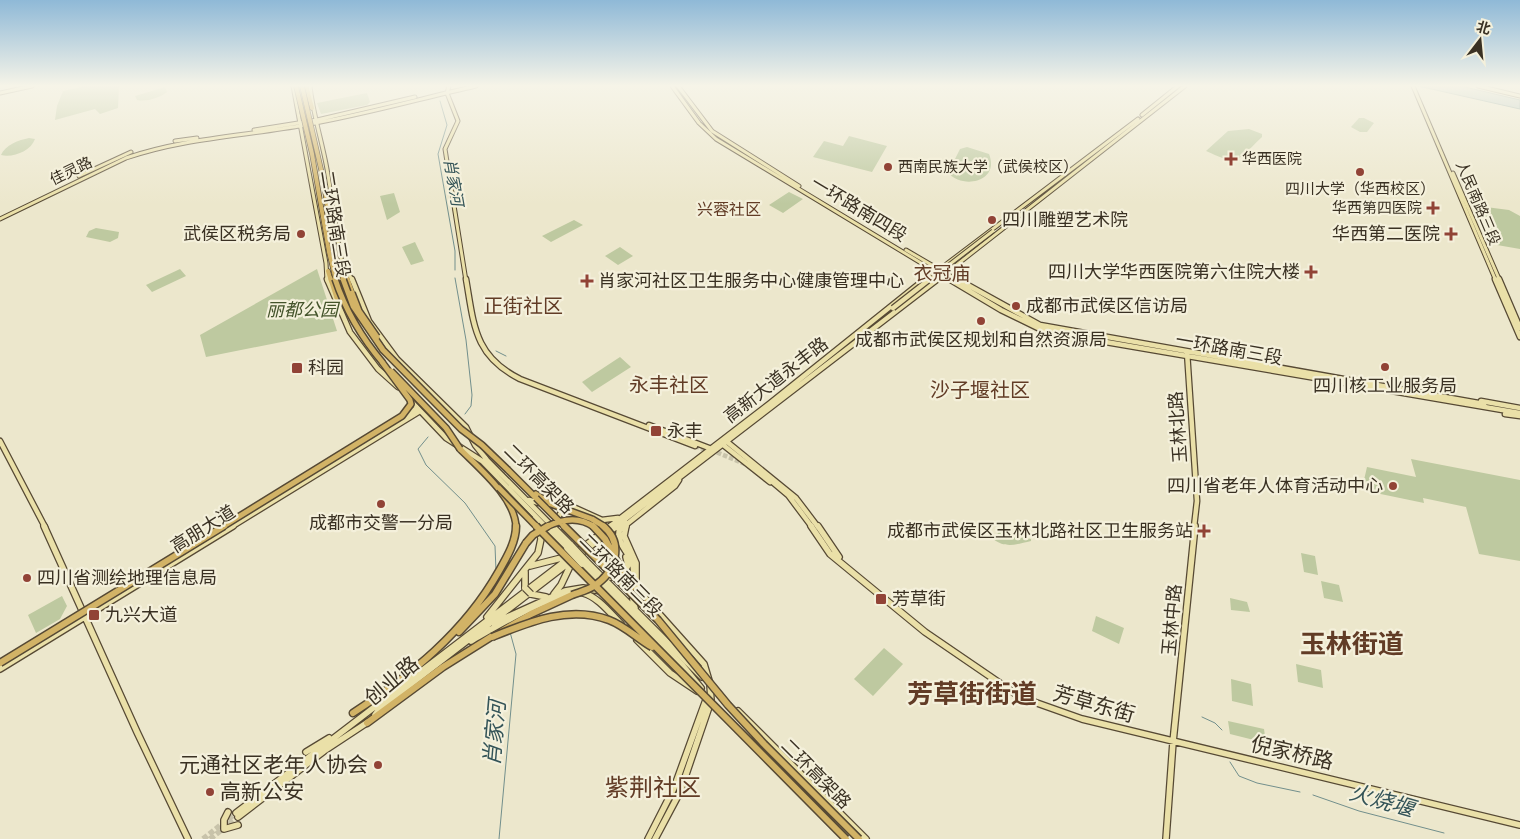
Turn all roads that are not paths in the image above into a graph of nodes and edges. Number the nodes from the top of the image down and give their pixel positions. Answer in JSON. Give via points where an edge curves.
{"nodes":[{"id":1,"x":294,"y":125,"type":"edge"},
{"id":2,"x":301,"y":125,"type":"edge"},
{"id":3,"x":304,"y":125,"type":"edge"},
{"id":4,"x":312,"y":125,"type":"edge"},
{"id":5,"x":318,"y":125,"type":"edge"},
{"id":6,"x":455,"y":125,"type":"edge"},
{"id":7,"x":700,"y":125,"type":"edge"},
{"id":8,"x":702,"y":125,"type":"edge"},
{"id":9,"x":708,"y":125,"type":"edge"},
{"id":10,"x":1132,"y":125,"type":"edge"},
{"id":11,"x":1431,"y":125,"type":"edge"},
{"id":12,"x":1432,"y":125,"type":"edge"},
{"id":13,"x":799,"y":187,"type":"junction"},
{"id":14,"x":0,"y":218,"type":"edge"},
{"id":15,"x":1009,"y":220,"type":"junction"},
{"id":16,"x":937,"y":270,"type":"junction"},
{"id":17,"x":328,"y":271,"type":"junction"},
{"id":18,"x":344,"y":272,"type":"junction"},
{"id":19,"x":946,"y":275,"type":"junction"},
{"id":20,"x":871,"y":328,"type":"junction"},
{"id":21,"x":1520,"y":328,"type":"edge"},
{"id":22,"x":1520,"y":337,"type":"edge"},
{"id":23,"x":371,"y":350,"type":"junction"},
{"id":24,"x":383,"y":350,"type":"junction"},
{"id":25,"x":1187,"y":354,"type":"junction"},
{"id":26,"x":382,"y":362,"type":"junction"},
{"id":27,"x":1414,"y":393,"type":"junction"},
{"id":28,"x":418,"y":410,"type":"junction"},
{"id":29,"x":1520,"y":412,"type":"edge"},
{"id":30,"x":642,"y":425,"type":"junction"},
{"id":31,"x":0,"y":441,"type":"edge"},
{"id":32,"x":724,"y":442,"type":"junction"},
{"id":33,"x":696,"y":446,"type":"tunnel mouth"},
{"id":34,"x":709,"y":448,"type":"junction"},
{"id":35,"x":704,"y":452,"type":"junction"},
{"id":36,"x":683,"y":475,"type":"junction"},
{"id":37,"x":770,"y":479,"type":"dead end"},
{"id":38,"x":670,"y":482,"type":"junction"},
{"id":39,"x":522,"y":483,"type":"junction"},
{"id":40,"x":509,"y":486,"type":"junction"},
{"id":41,"x":499,"y":488,"type":"junction"},
{"id":42,"x":523,"y":500,"type":"junction"},
{"id":43,"x":1197,"y":501,"type":"joint"},
{"id":44,"x":628,"y":514,"type":"junction"},
{"id":45,"x":811,"y":520,"type":"junction"},
{"id":46,"x":558,"y":532,"type":"junction"},
{"id":47,"x":595,"y":539,"type":"junction"},
{"id":48,"x":574,"y":557,"type":"junction"},
{"id":49,"x":558,"y":566,"type":"joint"},
{"id":50,"x":565,"y":566,"type":"joint"},
{"id":51,"x":528,"y":568,"type":"junction"},
{"id":52,"x":600,"y":575,"type":"junction"},
{"id":53,"x":552,"y":595,"type":"junction"},
{"id":54,"x":617,"y":598,"type":"junction"},
{"id":55,"x":636,"y":612,"type":"junction"},
{"id":56,"x":85,"y":615,"type":"junction"},
{"id":57,"x":658,"y":620,"type":"junction"},
{"id":58,"x":474,"y":625,"type":"dead end"},
{"id":59,"x":482,"y":626,"type":"junction"},
{"id":60,"x":465,"y":636,"type":"junction"},
{"id":61,"x":492,"y":637,"type":"junction"},
{"id":62,"x":661,"y":645,"type":"junction"},
{"id":63,"x":442,"y":647,"type":"junction"},
{"id":64,"x":457,"y":648,"type":"junction"},
{"id":65,"x":0,"y":662,"type":"edge"},
{"id":66,"x":0,"y":669,"type":"edge"},
{"id":67,"x":710,"y":684,"type":"junction"},
{"id":68,"x":709,"y":699,"type":"junction"},
{"id":69,"x":353,"y":713,"type":"dead end"},
{"id":70,"x":367,"y":723,"type":"junction"},
{"id":71,"x":343,"y":729,"type":"junction"},
{"id":72,"x":1173,"y":742,"type":"junction"},
{"id":73,"x":306,"y":752,"type":"dead end"},
{"id":74,"x":228,"y":812,"type":"dead end"},
{"id":75,"x":237,"y":818,"type":"junction"},
{"id":76,"x":1520,"y":825,"type":"edge"},
{"id":77,"x":188,"y":839,"type":"edge"},
{"id":78,"x":648,"y":839,"type":"edge"},
{"id":79,"x":655,"y":839,"type":"edge"},
{"id":80,"x":846,"y":839,"type":"edge"},
{"id":81,"x":859,"y":839,"type":"edge"},
{"id":82,"x":866,"y":839,"type":"edge"},
{"id":83,"x":1166,"y":839,"type":"edge"}],
"edges":[{"from":1,"to":14,"type":"main road","name":"佳灵路","via":[[143,151]]},
{"from":2,"to":17,"type":"main road","name":"二环路南三段"},
{"from":3,"to":23,"type":"highway","name":"二环高架路","bridge":true,"via":[[316,175],[333,276],[349,316]]},
{"from":4,"to":24,"type":"highway","name":"二环高架路","bridge":true,"via":[[341,276],[360,319]]},
{"from":5,"to":18,"type":"main road","name":"二环路南三段"},
{"from":6,"to":30,"type":"main road","via":[[445,150],[474,328],[484,352],[509,374]]},
{"from":7,"to":13,"type":"main road","via":[[707,135],[783,181]]},
{"from":8,"to":13,"type":"main road","name":"一环路南四段","via":[[710,135]]},
{"from":9,"to":13,"type":"main road"},
{"from":10,"to":15,"type":"main road"},
{"from":11,"to":22,"type":"main road","name":"人民南路三段"},
{"from":12,"to":21,"type":"main road","name":"人民南路三段"},
{"from":13,"to":16,"type":"main road","name":"一环路南四段"},
{"from":15,"to":16,"type":"main road","name":"高新大道永丰路"},
{"from":15,"to":19,"type":"main road","name":"高新大道永丰路","via":[[1004,229]]},
{"from":15,"to":20,"type":"main road","bridge":true},
{"from":16,"to":19,"type":"main road","name":"一环路南四段"},
{"from":16,"to":20,"type":"main road","name":"高新大道永丰路","via":[[879,315]]},
{"from":17,"to":23,"type":"highway","bridge":true,"via":[[337,298],[360,339]]},
{"from":17,"to":28,"type":"main road","name":"二环路南三段","via":[[326,278],[350,332],[378,369]]},
{"from":18,"to":24,"type":"highway","bridge":true,"via":[[359,311]]},
{"from":18,"to":40,"type":"main road","name":"二环路南三段","via":[[348,274],[369,321],[397,359],[466,427],[475,445]]},
{"from":19,"to":20,"type":"main road","name":"高新大道永丰路"},
{"from":19,"to":25,"type":"main road","name":"一环路南三段","via":[[1001,310],[1038,328]]},
{"from":20,"to":32,"type":"main road","name":"高新大道永丰路"},
{"from":20,"to":34,"type":"main road","name":"高新大道永丰路"},
{"from":23,"to":26,"type":"highway","name":"二环高架路","bridge":true},
{"from":24,"to":39,"type":"highway","name":"二环高架路","bridge":true,"via":[[461,429],[482,444]]},
{"from":25,"to":27,"type":"main road","name":"一环路南三段"},
{"from":25,"to":43,"type":"main road","name":"玉林北路"},
{"from":26,"to":41,"type":"highway","name":"二环高架路","bridge":true},
{"from":26,"to":65,"type":"highway","bridge":true,"via":[[411,398],[411,404],[402,416]]},
{"from":27,"to":29,"type":"main road"},
{"from":27,"to":29,"type":"main road","via":[[1443,394]]},
{"from":28,"to":40,"type":"main road","name":"二环路南三段","via":[[446,438],[482,461]]},
{"from":28,"to":56,"type":"main road","name":"高朋大道"},
{"from":30,"to":33,"type":"main road"},
{"from":30,"to":34,"type":"main road"},
{"from":30,"to":35,"type":"main road"},
{"from":31,"to":56,"type":"main road"},
{"from":32,"to":36,"type":"main road","name":"高新大道永丰路"},
{"from":32,"to":45,"type":"main road"},
{"from":34,"to":35,"type":"main road","name":"高新大道永丰路"},
{"from":35,"to":38,"type":"main road","name":"高新大道永丰路"},
{"from":36,"to":38,"type":"main road","name":"高新大道永丰路"},
{"from":36,"to":67,"type":"main road","via":[[675,486],[627,524],[625,541],[636,565],[636,588],[704,664]]},
{"from":37,"to":45,"type":"main road"},
{"from":38,"to":44,"type":"main road","name":"高新大道永丰路"},
{"from":39,"to":57,"type":"highway","name":"二环高架路","bridge":true},
{"from":39,"to":61,"type":"highway","bridge":true,"via":[[551,504],[605,526],[616,538],[617,551],[612,568],[597,584],[531,614]]},
{"from":40,"to":42,"type":"main road","name":"二环路南三段"},
{"from":41,"to":62,"type":"highway","name":"二环高架路","bridge":true},
{"from":41,"to":63,"type":"highway","bridge":true,"via":[[515,516],[514,539],[493,582]]},
{"from":42,"to":44,"type":"main road","bridge":true,"via":[[575,507],[601,520]]},
{"from":42,"to":46,"type":"main road","name":"二环路南三段"},
{"from":42,"to":51,"type":"main road","bridge":true,"via":[[542,532],[540,547]]},
{"from":42,"to":54,"type":"main road","name":"二环路南三段","bridge":true},
{"from":43,"to":72,"type":"main road","name":"玉林中路"},
{"from":44,"to":47,"type":"main road","name":"高新大道永丰路","bridge":true},
{"from":44,"to":55,"type":"main road","bridge":true,"via":[[618,537],[633,564],[631,593]]},
{"from":45,"to":72,"type":"main road","name":"芳草东街","via":[[830,554],[925,632],[1020,697],[1062,713]]},
{"from":46,"to":47,"type":"main road","bridge":true,"via":[[558,517],[573,510],[596,525]]},
{"from":46,"to":52,"type":"main road","name":"二环路南三段","bridge":true},
{"from":47,"to":48,"type":"main road","name":"高新大道永丰路","bridge":true},
{"from":47,"to":52,"type":"main road","bridge":true,"via":[[612,541],[628,563],[626,571],[618,578]]},
{"from":48,"to":49,"type":"main road","name":"高新大道永丰路","bridge":true},
{"from":48,"to":50,"type":"main road","name":"高新大道永丰路","bridge":true},
{"from":48,"to":51,"type":"main road"},
{"from":48,"to":53,"type":"main road","via":[[561,585]]},
{"from":49,"to":59,"type":"main road","name":"创业路"},
{"from":50,"to":59,"type":"main road","name":"创业路"},
{"from":51,"to":53,"type":"main road","bridge":true,"via":[[524,579],[526,590],[535,596]]},
{"from":51,"to":59,"type":"main road"},
{"from":52,"to":55,"type":"main road","name":"二环路南三段"},
{"from":53,"to":54,"type":"main road","bridge":true,"via":[[582,588]]},
{"from":53,"to":59,"type":"main road"},
{"from":54,"to":62,"type":"main road","name":"二环路南三段"},
{"from":55,"to":62,"type":"main road","name":"二环路南三段"},
{"from":56,"to":65,"type":"main road","name":"高朋大道"},
{"from":56,"to":66,"type":"main road","name":"高朋大道"},
{"from":56,"to":77,"type":"main road","via":[[136,732]]},
{"from":57,"to":63,"type":"highway","bridge":true,"via":[[625,579],[599,531],[580,521],[562,520],[543,527],[533,535],[495,594],[475,618]]},
{"from":57,"to":81,"type":"highway","name":"二环高架路","bridge":true,"via":[[728,705]]},
{"from":58,"to":60,"type":"main road"},
{"from":59,"to":60,"type":"main road","name":"创业路"},
{"from":59,"to":64,"type":"main road","name":"创业路"},
{"from":60,"to":71,"type":"main road","name":"创业路"},
{"from":61,"to":62,"type":"highway","bridge":true,"via":[[552,616],[583,613],[610,620]]},
{"from":61,"to":70,"type":"highway","via":[[443,667]]},
{"from":62,"to":67,"type":"main road","name":"二环路南三段"},
{"from":62,"to":68,"type":"main road","name":"二环路南三段"},
{"from":62,"to":80,"type":"highway","name":"二环高架路","bridge":true},
{"from":63,"to":69,"type":"highway"},
{"from":64,"to":68,"type":"main road","via":[[560,596],[578,592],[605,608],[670,673]]},
{"from":64,"to":70,"type":"main road","name":"创业路","via":[[381,708]]},
{"from":67,"to":68,"type":"main road"},
{"from":67,"to":82,"type":"main road","name":"二环路南三段"},
{"from":68,"to":78,"type":"main road","via":[[692,736],[674,792]]},
{"from":68,"to":79,"type":"main road","via":[[674,808]]},
{"from":68,"to":80,"type":"main road","name":"二环路南三段"},
{"from":70,"to":75,"type":"main road","name":"创业路","via":[[324,751]]},
{"from":71,"to":73,"type":"main road"},
{"from":71,"to":75,"type":"main road","name":"创业路"},
{"from":72,"to":76,"type":"main road","name":"倪家桥路"},
{"from":72,"to":83,"type":"main road","name":"玉林中路"},
{"from":74,"to":75,"type":"main road","via":[[224,829],[228,829]]}]}
